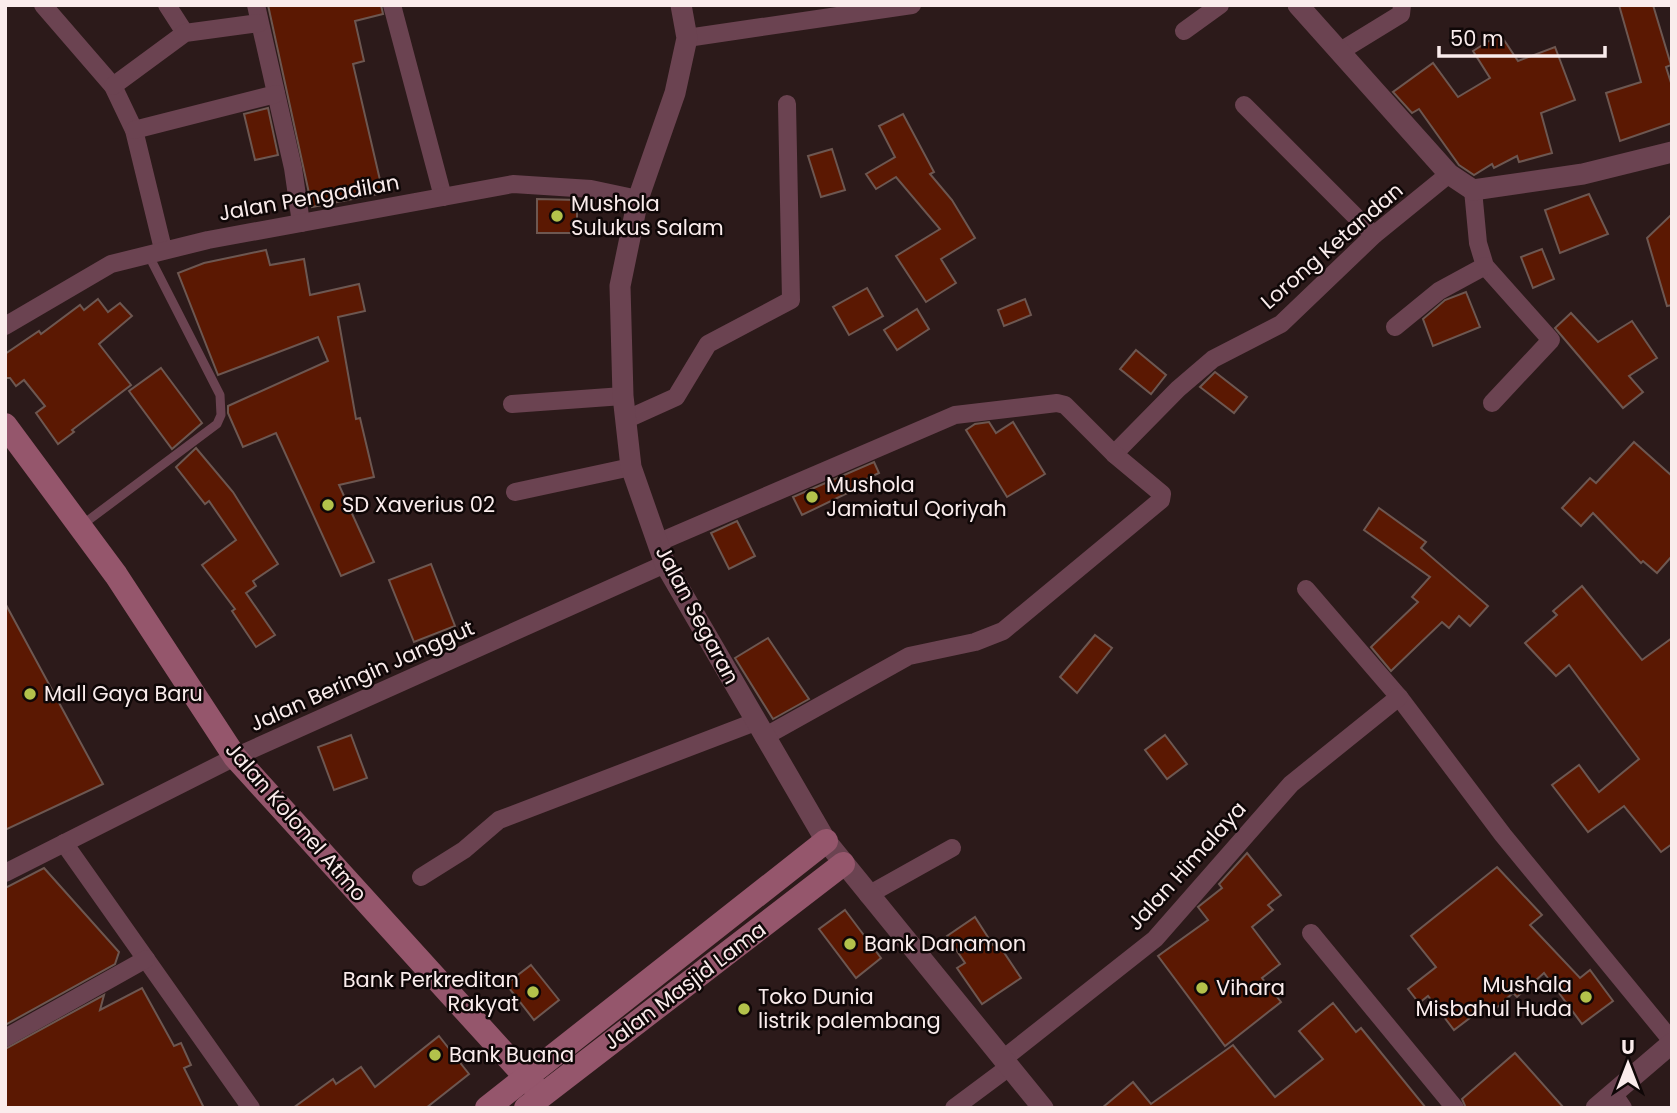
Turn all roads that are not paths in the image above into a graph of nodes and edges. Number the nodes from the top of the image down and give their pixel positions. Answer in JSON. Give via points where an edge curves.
{"nodes":[{"id":1,"x":43,"y":5,"type":"edge"},
{"id":2,"x":167,"y":5,"type":"edge"},
{"id":3,"x":256,"y":5,"type":"edge"},
{"id":4,"x":392,"y":5,"type":"edge"},
{"id":5,"x":681,"y":5,"type":"edge"},
{"id":6,"x":1220,"y":5,"type":"edge"},
{"id":7,"x":1298,"y":5,"type":"edge"},
{"id":8,"x":1402,"y":5,"type":"edge"},
{"id":9,"x":908,"y":6,"type":"edge"},
{"id":10,"x":259,"y":23,"type":"junction"},
{"id":11,"x":1184,"y":31,"type":"dead end"},
{"id":12,"x":185,"y":33,"type":"junction"},
{"id":13,"x":687,"y":38,"type":"junction"},
{"id":14,"x":1339,"y":52,"type":"junction"},
{"id":15,"x":113,"y":86,"type":"junction"},
{"id":16,"x":276,"y":94,"type":"junction"},
{"id":17,"x":787,"y":104,"type":"dead end"},
{"id":18,"x":1244,"y":106,"type":"dead end"},
{"id":19,"x":134,"y":131,"type":"junction"},
{"id":20,"x":1672,"y":152,"type":"edge"},
{"id":21,"x":1449,"y":174,"type":"junction"},
{"id":22,"x":1473,"y":190,"type":"junction"},
{"id":23,"x":443,"y":197,"type":"junction"},
{"id":24,"x":638,"y":198,"type":"junction"},
{"id":25,"x":301,"y":223,"type":"junction"},
{"id":26,"x":1374,"y":235,"type":"junction"},
{"id":27,"x":155,"y":251,"type":"junction"},
{"id":28,"x":1485,"y":266,"type":"junction"},
{"id":29,"x":5,"y":326,"type":"edge"},
{"id":30,"x":1395,"y":327,"type":"dead end"},
{"id":31,"x":623,"y":396,"type":"junction"},
{"id":32,"x":1492,"y":403,"type":"dead end"},
{"id":33,"x":512,"y":404,"type":"dead end"},
{"id":34,"x":625,"y":420,"type":"junction"},
{"id":35,"x":9,"y":436,"type":"edge"},
{"id":36,"x":1114,"y":454,"type":"junction"},
{"id":37,"x":631,"y":467,"type":"junction"},
{"id":38,"x":515,"y":492,"type":"dead end"},
{"id":39,"x":80,"y":526,"type":"junction"},
{"id":40,"x":657,"y":543,"type":"junction"},
{"id":41,"x":665,"y":564,"type":"junction"},
{"id":42,"x":1306,"y":589,"type":"dead end"},
{"id":43,"x":1399,"y":697,"type":"junction"},
{"id":44,"x":760,"y":730,"type":"junction"},
{"id":45,"x":235,"y":757,"type":"junction"},
{"id":46,"x":826,"y":841,"type":"junction"},
{"id":47,"x":64,"y":843,"type":"junction"},
{"id":48,"x":953,"y":848,"type":"dead end"},
{"id":49,"x":844,"y":864,"type":"junction"},
{"id":50,"x":5,"y":873,"type":"edge"},
{"id":51,"x":421,"y":877,"type":"dead end"},
{"id":52,"x":868,"y":895,"type":"junction"},
{"id":53,"x":715,"y":929,"type":"junction"},
{"id":54,"x":1311,"y":933,"type":"dead end"},
{"id":55,"x":731,"y":950,"type":"junction"},
{"id":56,"x":146,"y":959,"type":"junction"},
{"id":57,"x":635,"y":992,"type":"junction"},
{"id":58,"x":654,"y":1010,"type":"junction"},
{"id":59,"x":5,"y":1038,"type":"edge"},
{"id":60,"x":1672,"y":1042,"type":"edge"},
{"id":61,"x":1006,"y":1063,"type":"junction"},
{"id":62,"x":537,"y":1097,"type":"edge"},
{"id":63,"x":1618,"y":1101,"type":"edge"},
{"id":64,"x":251,"y":1108,"type":"edge"},
{"id":65,"x":487,"y":1108,"type":"edge"},
{"id":66,"x":954,"y":1108,"type":"edge"},
{"id":67,"x":1043,"y":1108,"type":"edge"},
{"id":68,"x":1455,"y":1108,"type":"edge"},
{"id":69,"x":1596,"y":1108,"type":"edge"}],
"edges":[{"from":1,"to":15,"type":"street"},
{"from":2,"to":12,"type":"street"},
{"from":3,"to":10,"type":"street"},
{"from":4,"to":23,"type":"street"},
{"from":5,"to":13,"type":"street","name":"Jalan Segaran"},
{"from":6,"to":11,"type":"street"},
{"from":7,"to":14,"type":"street"},
{"from":8,"to":14,"type":"street","via":[[1401,14]]},
{"from":9,"to":13,"type":"street"},
{"from":10,"to":12,"type":"street"},
{"from":10,"to":16,"type":"street"},
{"from":12,"to":15,"type":"street"},
{"from":13,"to":24,"type":"street","name":"Jalan Segaran","via":[[675,93]]},
{"from":14,"to":21,"type":"street"},
{"from":15,"to":19,"type":"street"},
{"from":16,"to":19,"type":"street"},
{"from":16,"to":25,"type":"street"},
{"from":17,"to":34,"type":"street","via":[[791,300],[708,344],[676,397]]},
{"from":18,"to":26,"type":"street"},
{"from":19,"to":27,"type":"street"},
{"from":20,"to":22,"type":"street","via":[[1583,173]]},
{"from":21,"to":22,"type":"street"},
{"from":21,"to":26,"type":"street","name":"Lorong Ketandan"},
{"from":22,"to":28,"type":"street"},
{"from":23,"to":24,"type":"street","name":"Jalan Pengadilan","via":[[513,184],[591,189]]},
{"from":23,"to":25,"type":"street","name":"Jalan Pengadilan"},
{"from":24,"to":31,"type":"street","name":"Jalan Segaran","via":[[620,286]]},
{"from":25,"to":27,"type":"street","name":"Jalan Pengadilan"},
{"from":26,"to":36,"type":"street","name":"Lorong Ketandan","via":[[1281,324],[1213,359]]},
{"from":27,"to":29,"type":"street","name":"Jalan Pengadilan","via":[[89,274]]},
{"from":27,"to":39,"type":"lane","via":[[220,395],[220,415],[217,424]]},
{"from":28,"to":30,"type":"street","via":[[1439,291]]},
{"from":28,"to":32,"type":"street","via":[[1550,340]]},
{"from":31,"to":33,"type":"street"},
{"from":31,"to":34,"type":"street","name":"Jalan Segaran"},
{"from":34,"to":37,"type":"street","name":"Jalan Segaran"},
{"from":35,"to":39,"type":"main road","name":"Jalan Kolonel Atmo"},
{"from":36,"to":40,"type":"street","via":[[1062,403],[956,415]]},
{"from":36,"to":44,"type":"street","via":[[1162,494],[1161,500],[1003,631],[909,656]]},
{"from":37,"to":38,"type":"street"},
{"from":37,"to":40,"type":"street","name":"Jalan Segaran"},
{"from":39,"to":45,"type":"main road","name":"Jalan Kolonel Atmo"},
{"from":40,"to":41,"type":"street","name":"Jalan Segaran"},
{"from":41,"to":44,"type":"street","name":"Jalan Segaran"},
{"from":41,"to":45,"type":"street","name":"Jalan Beringin Janggut"},
{"from":42,"to":43,"type":"street"},
{"from":43,"to":60,"type":"street","via":[[1503,835]]},
{"from":43,"to":61,"type":"street","name":"Jalan Himalaya","via":[[1291,784],[1155,939]]},
{"from":44,"to":46,"type":"street","name":"Jalan Segaran"},
{"from":44,"to":51,"type":"street","via":[[499,820],[464,850]]},
{"from":45,"to":47,"type":"street","name":"Jalan Beringin Janggut"},
{"from":45,"to":62,"type":"main road","name":"Jalan Kolonel Atmo"},
{"from":46,"to":49,"type":"street","name":"Jalan Segaran"},
{"from":46,"to":53,"type":"main road"},
{"from":47,"to":50,"type":"street","name":"Jalan Beringin Janggut"},
{"from":47,"to":56,"type":"street"},
{"from":48,"to":52,"type":"street"},
{"from":49,"to":52,"type":"street","name":"Jalan Segaran"},
{"from":49,"to":55,"type":"main road","name":"Jalan Masjid Lama"},
{"from":52,"to":61,"type":"street","name":"Jalan Segaran"},
{"from":53,"to":55,"type":"main road"},
{"from":53,"to":57,"type":"main road"},
{"from":54,"to":68,"type":"street"},
{"from":55,"to":58,"type":"main road","name":"Jalan Masjid Lama"},
{"from":56,"to":59,"type":"street"},
{"from":56,"to":64,"type":"street"},
{"from":57,"to":58,"type":"main road"},
{"from":57,"to":62,"type":"main road"},
{"from":58,"to":62,"type":"main road","name":"Jalan Masjid Lama"},
{"from":60,"to":63,"type":"street"},
{"from":61,"to":66,"type":"street","name":"Jalan Himalaya"},
{"from":61,"to":67,"type":"street","name":"Jalan Segaran"},
{"from":62,"to":65,"type":"main road"},
{"from":63,"to":69,"type":"street"}]}
